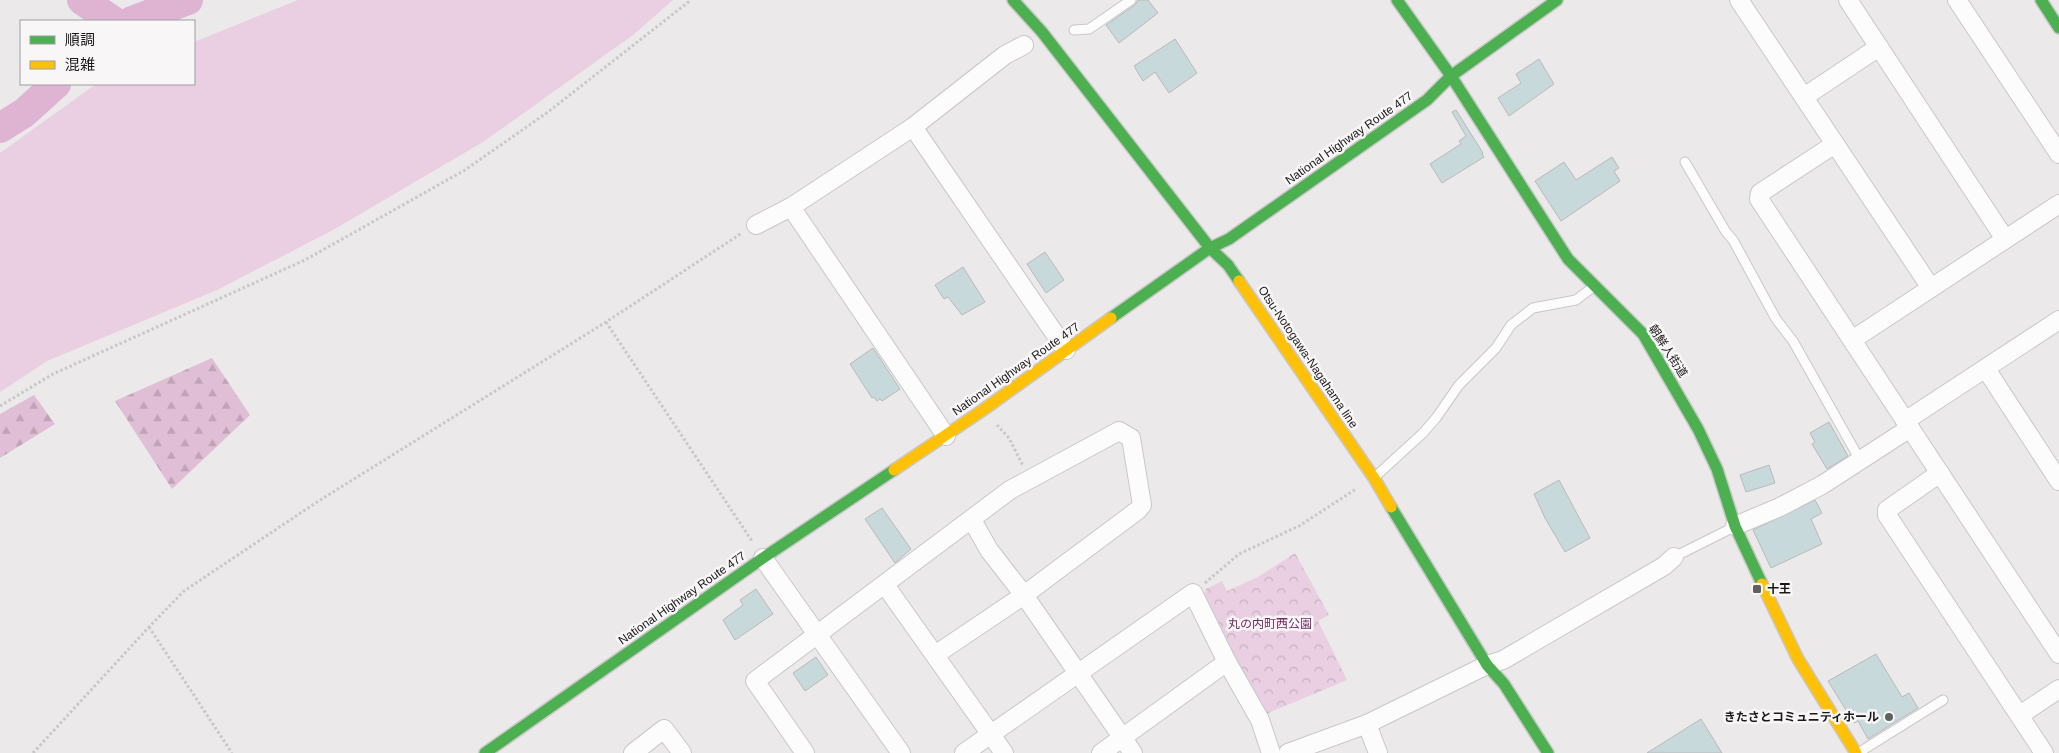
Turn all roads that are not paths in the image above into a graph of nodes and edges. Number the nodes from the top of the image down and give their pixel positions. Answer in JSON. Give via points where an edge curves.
{"nodes":[{"id":1,"x":1013,"y":0,"type":"edge"},
{"id":2,"x":1130,"y":0,"type":"edge"},
{"id":3,"x":1397,"y":0,"type":"edge"},
{"id":4,"x":1557,"y":0,"type":"edge"},
{"id":5,"x":1739,"y":0,"type":"edge"},
{"id":6,"x":1848,"y":0,"type":"edge"},
{"id":7,"x":1957,"y":0,"type":"edge"},
{"id":8,"x":2041,"y":0,"type":"edge"},
{"id":9,"x":2059,"y":28,"type":"edge"},
{"id":10,"x":1074,"y":30,"type":"dead end"},
{"id":11,"x":1024,"y":45,"type":"dead end"},
{"id":12,"x":1880,"y":47,"type":"junction"},
{"id":13,"x":1451,"y":76,"type":"junction"},
{"id":14,"x":1804,"y":97,"type":"junction"},
{"id":15,"x":913,"y":127,"type":"junction"},
{"id":16,"x":1835,"y":144,"type":"junction"},
{"id":17,"x":2059,"y":154,"type":"edge"},
{"id":18,"x":1685,"y":162,"type":"dead end"},
{"id":19,"x":2059,"y":204,"type":"edge"},
{"id":20,"x":791,"y":207,"type":"junction"},
{"id":21,"x":756,"y":224,"type":"road end"},
{"id":22,"x":2006,"y":239,"type":"junction"},
{"id":23,"x":1210,"y":248,"type":"junction"},
{"id":24,"x":1594,"y":286,"type":"junction"},
{"id":25,"x":1931,"y":288,"type":"junction"},
{"id":26,"x":2059,"y":320,"type":"edge"},
{"id":27,"x":1852,"y":340,"type":"junction"},
{"id":28,"x":1066,"y":350,"type":"junction"},
{"id":29,"x":1986,"y":369,"type":"junction"},
{"id":30,"x":1908,"y":425,"type":"junction"},
{"id":31,"x":946,"y":436,"type":"junction"},
{"id":32,"x":1860,"y":460,"type":"junction"},
{"id":33,"x":1940,"y":473,"type":"junction"},
{"id":34,"x":1374,"y":478,"type":"junction"},
{"id":35,"x":2059,"y":481,"type":"edge"},
{"id":36,"x":972,"y":520,"type":"junction"},
{"id":37,"x":1735,"y":526,"type":"junction"},
{"id":38,"x":1674,"y":557,"type":"joint"},
{"id":39,"x":763,"y":558,"type":"junction"},
{"id":40,"x":885,"y":585,"type":"junction"},
{"id":41,"x":1024,"y":595,"type":"junction"},
{"id":42,"x":816,"y":634,"type":"junction"},
{"id":43,"x":2059,"y":654,"type":"edge"},
{"id":44,"x":935,"y":655,"type":"junction"},
{"id":45,"x":1227,"y":662,"type":"junction"},
{"id":46,"x":1487,"y":665,"type":"junction"},
{"id":47,"x":1077,"y":673,"type":"junction"},
{"id":48,"x":2059,"y":689,"type":"edge"},
{"id":49,"x":1943,"y":700,"type":"dead end"},
{"id":50,"x":2020,"y":715,"type":"junction"},
{"id":51,"x":1367,"y":724,"type":"junction"},
{"id":52,"x":990,"y":734,"type":"junction"},
{"id":53,"x":1122,"y":738,"type":"junction"},
{"id":54,"x":485,"y":753,"type":"edge"},
{"id":55,"x":633,"y":753,"type":"edge"},
{"id":56,"x":682,"y":753,"type":"edge"},
{"id":57,"x":805,"y":753,"type":"edge"},
{"id":58,"x":901,"y":753,"type":"edge"},
{"id":59,"x":964,"y":753,"type":"edge"},
{"id":60,"x":1004,"y":753,"type":"edge"},
{"id":61,"x":1101,"y":753,"type":"edge"},
{"id":62,"x":1133,"y":753,"type":"edge"},
{"id":63,"x":1271,"y":753,"type":"edge"},
{"id":64,"x":1288,"y":753,"type":"edge"},
{"id":65,"x":1378,"y":753,"type":"edge"},
{"id":66,"x":1548,"y":753,"type":"edge"},
{"id":67,"x":1857,"y":753,"type":"edge"},
{"id":68,"x":2044,"y":753,"type":"edge"}],
"edges":[{"from":1,"to":23,"type":"main road","name":"Otsu-Notogawa-Nagahama line","via":[[1042,32]]},
{"from":2,"to":10,"type":"lane","via":[[1089,28]]},
{"from":3,"to":13,"type":"main road","name":"朝鮮人街道"},
{"from":4,"to":13,"type":"main road","name":"National Highway Route 477"},
{"from":5,"to":14,"type":"street"},
{"from":6,"to":12,"type":"street"},
{"from":7,"to":17,"type":"street"},
{"from":8,"to":9,"type":"main road"},
{"from":11,"to":15,"type":"street","via":[[1005,55]]},
{"from":12,"to":14,"type":"street"},
{"from":12,"to":22,"type":"street"},
{"from":13,"to":23,"type":"main road","name":"National Highway Route 477","via":[[1427,100],[1229,239]]},
{"from":13,"to":24,"type":"main road","name":"朝鮮人街道","via":[[1568,259]]},
{"from":14,"to":16,"type":"street"},
{"from":15,"to":20,"type":"street"},
{"from":15,"to":28,"type":"street"},
{"from":16,"to":25,"type":"street"},
{"from":16,"to":27,"type":"street","via":[[1760,194],[1759,199]]},
{"from":18,"to":32,"type":"lane"},
{"from":19,"to":22,"type":"street"},
{"from":20,"to":21,"type":"street"},
{"from":20,"to":31,"type":"street"},
{"from":22,"to":25,"type":"street"},
{"from":23,"to":28,"type":"main road","name":"National Highway Route 477"},
{"from":23,"to":34,"type":"main road","name":"Otsu-Notogawa-Nagahama line","via":[[1228,265]]},
{"from":24,"to":34,"type":"lane","via":[[1576,300],[1534,308],[1511,325],[1496,348],[1459,385],[1436,418]]},
{"from":24,"to":37,"type":"main road","name":"朝鮮人街道","via":[[1643,334],[1675,387],[1717,469]]},
{"from":25,"to":27,"type":"street"},
{"from":26,"to":29,"type":"street"},
{"from":27,"to":30,"type":"street"},
{"from":28,"to":31,"type":"main road","name":"National Highway Route 477"},
{"from":29,"to":30,"type":"street"},
{"from":29,"to":35,"type":"street"},
{"from":30,"to":32,"type":"street"},
{"from":30,"to":33,"type":"street"},
{"from":31,"to":39,"type":"main road","name":"National Highway Route 477"},
{"from":32,"to":37,"type":"street","via":[[1822,485]]},
{"from":33,"to":43,"type":"street"},
{"from":33,"to":50,"type":"street","via":[[1887,510],[1887,515]]},
{"from":34,"to":46,"type":"main road","name":"Otsu-Notogawa-Nagahama line"},
{"from":36,"to":40,"type":"street"},
{"from":36,"to":41,"type":"street","via":[[989,550]]},
{"from":36,"to":41,"type":"street","via":[[1010,490],[1119,431],[1131,438],[1142,505]]},
{"from":37,"to":38,"type":"lane"},
{"from":37,"to":67,"type":"main road","name":"朝鮮人街道","via":[[1798,659]]},
{"from":38,"to":46,"type":"street","via":[[1664,566],[1504,660]]},
{"from":39,"to":42,"type":"street"},
{"from":39,"to":54,"type":"main road","name":"National Highway Route 477"},
{"from":40,"to":42,"type":"street"},
{"from":40,"to":44,"type":"street"},
{"from":41,"to":44,"type":"street"},
{"from":41,"to":47,"type":"street"},
{"from":42,"to":57,"type":"street","via":[[755,681]]},
{"from":42,"to":58,"type":"street"},
{"from":44,"to":52,"type":"street"},
{"from":45,"to":47,"type":"street","via":[[1193,593]]},
{"from":45,"to":53,"type":"street"},
{"from":45,"to":63,"type":"street","via":[[1260,720]]},
{"from":46,"to":51,"type":"street"},
{"from":46,"to":66,"type":"main road","name":"Otsu-Notogawa-Nagahama line","via":[[1504,684]]},
{"from":47,"to":52,"type":"street"},
{"from":47,"to":53,"type":"street"},
{"from":48,"to":50,"type":"street"},
{"from":49,"to":67,"type":"lane"},
{"from":50,"to":68,"type":"street"},
{"from":51,"to":64,"type":"street"},
{"from":51,"to":65,"type":"street"},
{"from":52,"to":59,"type":"street"},
{"from":52,"to":60,"type":"street"},
{"from":53,"to":61,"type":"street"},
{"from":53,"to":62,"type":"street"},
{"from":55,"to":56,"type":"street","via":[[664,729]]}]}
